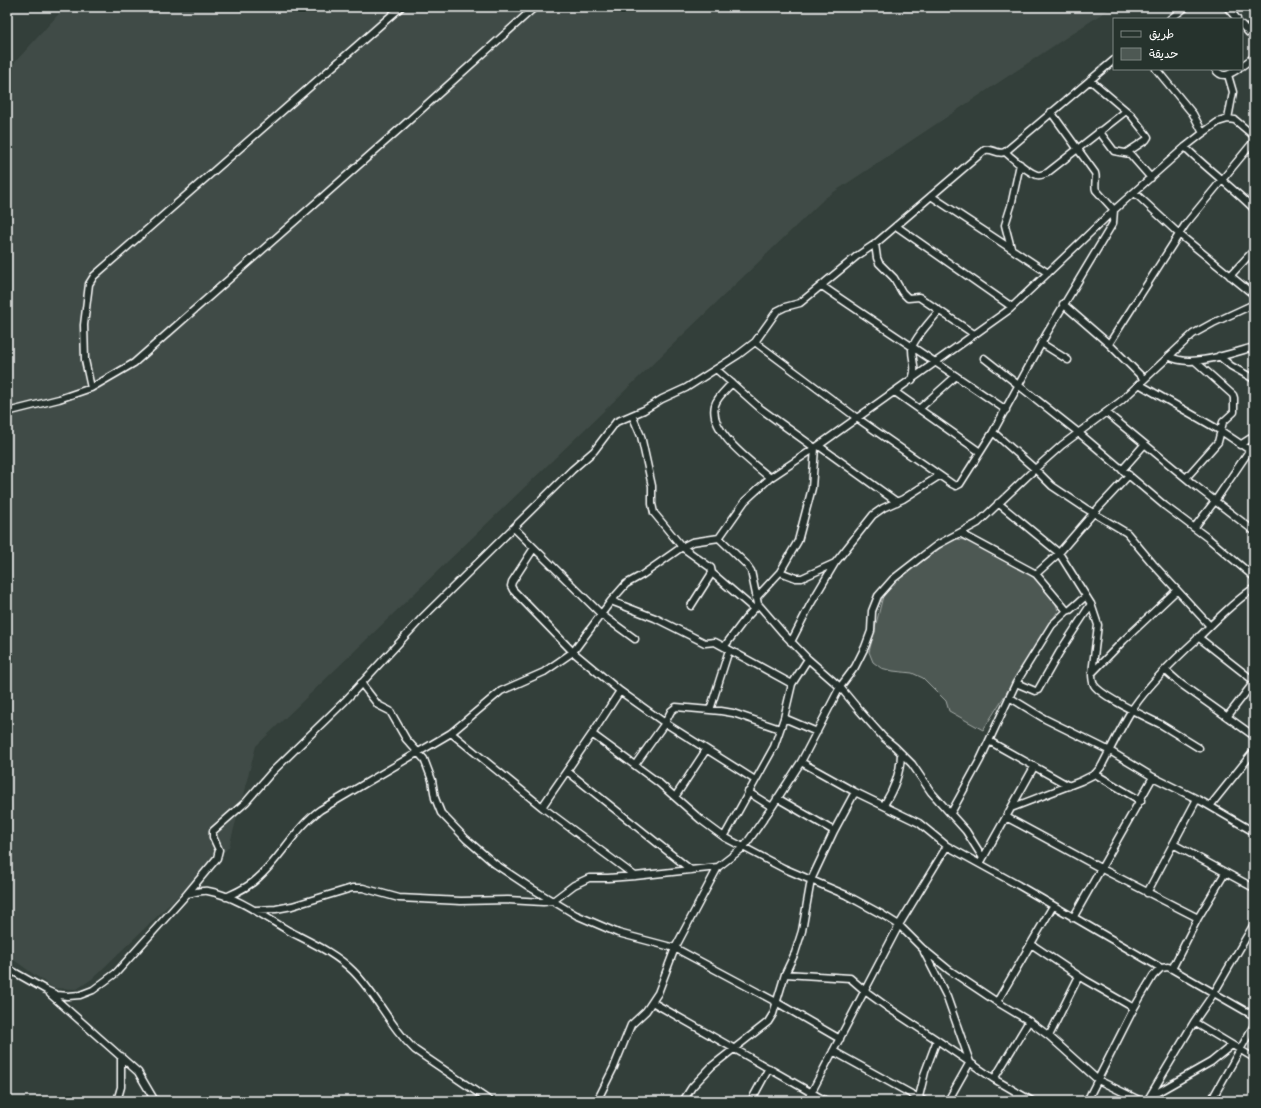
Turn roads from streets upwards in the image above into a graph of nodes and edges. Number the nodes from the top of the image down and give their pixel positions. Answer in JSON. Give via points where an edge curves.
{"nodes":[{"id":1,"x":401,"y":7,"type":"edge"},
{"id":2,"x":535,"y":7,"type":"edge"},
{"id":3,"x":1186,"y":7,"type":"edge"},
{"id":4,"x":1227,"y":7,"type":"edge"},
{"id":5,"x":1172,"y":18,"type":"edge"},
{"id":6,"x":1236,"y":18,"type":"edge"},
{"id":7,"x":1243,"y":26,"type":"edge"},
{"id":8,"x":1254,"y":36,"type":"edge"},
{"id":9,"x":1254,"y":57,"type":"edge"},
{"id":10,"x":1113,"y":61,"type":"edge"},
{"id":11,"x":1243,"y":65,"type":"edge"},
{"id":12,"x":1157,"y":70,"type":"edge"},
{"id":13,"x":1215,"y":70,"type":"edge"},
{"id":14,"x":1236,"y":70,"type":"edge"},
{"id":15,"x":1228,"y":75,"type":"junction"},
{"id":16,"x":1090,"y":80,"type":"junction"},
{"id":17,"x":1126,"y":111,"type":"junction"},
{"id":18,"x":1051,"y":112,"type":"junction"},
{"id":19,"x":1228,"y":119,"type":"junction"},
{"id":20,"x":1100,"y":131,"type":"junction"},
{"id":21,"x":1204,"y":133,"type":"junction"},
{"id":22,"x":1254,"y":136,"type":"edge"},
{"id":23,"x":1254,"y":141,"type":"edge"},
{"id":24,"x":1185,"y":147,"type":"junction"},
{"id":25,"x":1078,"y":148,"type":"junction"},
{"id":26,"x":1005,"y":152,"type":"junction"},
{"id":27,"x":1126,"y":153,"type":"junction"},
{"id":28,"x":1020,"y":164,"type":"junction"},
{"id":29,"x":1151,"y":178,"type":"junction"},
{"id":30,"x":1221,"y":180,"type":"junction"},
{"id":31,"x":1134,"y":192,"type":"junction"},
{"id":32,"x":931,"y":196,"type":"junction"},
{"id":33,"x":1254,"y":209,"type":"edge"},
{"id":34,"x":1114,"y":210,"type":"junction"},
{"id":35,"x":896,"y":226,"type":"junction"},
{"id":36,"x":1179,"y":234,"type":"junction"},
{"id":37,"x":875,"y":244,"type":"junction"},
{"id":38,"x":1011,"y":248,"type":"junction"},
{"id":39,"x":1254,"y":250,"type":"edge"},
{"id":40,"x":1048,"y":273,"type":"junction"},
{"id":41,"x":1230,"y":276,"type":"junction"},
{"id":42,"x":822,"y":286,"type":"junction"},
{"id":43,"x":1254,"y":295,"type":"edge"},
{"id":44,"x":1063,"y":304,"type":"junction"},
{"id":45,"x":1254,"y":304,"type":"edge"},
{"id":46,"x":1012,"y":307,"type":"junction"},
{"id":47,"x":939,"y":311,"type":"junction"},
{"id":48,"x":974,"y":334,"type":"junction"},
{"id":49,"x":755,"y":342,"type":"junction"},
{"id":50,"x":1041,"y":343,"type":"junction"},
{"id":51,"x":1109,"y":344,"type":"junction"},
{"id":52,"x":1254,"y":347,"type":"edge"},
{"id":53,"x":912,"y":348,"type":"junction"},
{"id":54,"x":1169,"y":356,"type":"junction"},
{"id":55,"x":1219,"y":356,"type":"junction"},
{"id":56,"x":984,"y":358,"type":"dead end"},
{"id":57,"x":1068,"y":360,"type":"dead end"},
{"id":58,"x":1195,"y":361,"type":"junction"},
{"id":59,"x":936,"y":362,"type":"junction"},
{"id":60,"x":716,"y":369,"type":"junction"},
{"id":61,"x":956,"y":376,"type":"junction"},
{"id":62,"x":1254,"y":379,"type":"edge"},
{"id":63,"x":912,"y":380,"type":"junction"},
{"id":64,"x":1142,"y":381,"type":"junction"},
{"id":65,"x":732,"y":383,"type":"junction"},
{"id":66,"x":1019,"y":386,"type":"junction"},
{"id":67,"x":91,"y":388,"type":"junction"},
{"id":68,"x":895,"y":392,"type":"junction"},
{"id":69,"x":918,"y":409,"type":"junction"},
{"id":70,"x":1006,"y":410,"type":"junction"},
{"id":71,"x":7,"y":412,"type":"edge"},
{"id":72,"x":1107,"y":413,"type":"junction"},
{"id":73,"x":632,"y":415,"type":"junction"},
{"id":74,"x":857,"y":418,"type":"junction"},
{"id":75,"x":1221,"y":431,"type":"junction"},
{"id":76,"x":993,"y":432,"type":"junction"},
{"id":77,"x":1079,"y":433,"type":"junction"},
{"id":78,"x":1254,"y":436,"type":"edge"},
{"id":79,"x":1144,"y":445,"type":"junction"},
{"id":80,"x":1240,"y":445,"type":"junction"},
{"id":81,"x":817,"y":447,"type":"junction"},
{"id":82,"x":980,"y":452,"type":"junction"},
{"id":83,"x":1252,"y":452,"type":"edge"},
{"id":84,"x":1035,"y":469,"type":"junction"},
{"id":85,"x":1122,"y":470,"type":"junction"},
{"id":86,"x":1129,"y":475,"type":"junction"},
{"id":87,"x":939,"y":476,"type":"junction"},
{"id":88,"x":770,"y":478,"type":"junction"},
{"id":89,"x":1186,"y":478,"type":"junction"},
{"id":90,"x":1215,"y":501,"type":"junction"},
{"id":91,"x":897,"y":502,"type":"junction"},
{"id":92,"x":998,"y":503,"type":"junction"},
{"id":93,"x":1094,"y":513,"type":"junction"},
{"id":94,"x":514,"y":528,"type":"junction"},
{"id":95,"x":1194,"y":528,"type":"junction"},
{"id":96,"x":1254,"y":531,"type":"edge"},
{"id":97,"x":960,"y":532,"type":"junction"},
{"id":98,"x":719,"y":538,"type":"junction"},
{"id":99,"x":682,"y":547,"type":"junction"},
{"id":100,"x":534,"y":548,"type":"junction"},
{"id":101,"x":1059,"y":554,"type":"junction"},
{"id":102,"x":834,"y":563,"type":"junction"},
{"id":103,"x":780,"y":572,"type":"junction"},
{"id":104,"x":712,"y":573,"type":"junction"},
{"id":105,"x":1036,"y":574,"type":"junction"},
{"id":106,"x":1254,"y":577,"type":"edge"},
{"id":107,"x":1254,"y":588,"type":"edge"},
{"id":108,"x":1177,"y":590,"type":"junction"},
{"id":109,"x":1086,"y":596,"type":"junction"},
{"id":110,"x":756,"y":598,"type":"junction"},
{"id":111,"x":611,"y":601,"type":"junction"},
{"id":112,"x":1091,"y":604,"type":"junction"},
{"id":113,"x":691,"y":606,"type":"dead end"},
{"id":114,"x":756,"y":607,"type":"junction"},
{"id":115,"x":1067,"y":610,"type":"junction"},
{"id":116,"x":602,"y":615,"type":"junction"},
{"id":117,"x":1210,"y":626,"type":"junction"},
{"id":118,"x":1198,"y":637,"type":"junction"},
{"id":119,"x":635,"y":639,"type":"dead end"},
{"id":120,"x":791,"y":642,"type":"junction"},
{"id":121,"x":727,"y":648,"type":"junction"},
{"id":122,"x":573,"y":652,"type":"junction"},
{"id":123,"x":808,"y":658,"type":"junction"},
{"id":124,"x":1165,"y":670,"type":"junction"},
{"id":125,"x":1092,"y":673,"type":"junction"},
{"id":126,"x":1254,"y":682,"type":"edge"},
{"id":127,"x":361,"y":683,"type":"junction"},
{"id":128,"x":1016,"y":683,"type":"junction"},
{"id":129,"x":792,"y":684,"type":"junction"},
{"id":130,"x":840,"y":687,"type":"junction"},
{"id":131,"x":620,"y":691,"type":"junction"},
{"id":132,"x":1009,"y":697,"type":"junction"},
{"id":133,"x":710,"y":710,"type":"junction"},
{"id":134,"x":1132,"y":710,"type":"junction"},
{"id":135,"x":1227,"y":717,"type":"junction"},
{"id":136,"x":784,"y":718,"type":"junction"},
{"id":137,"x":665,"y":723,"type":"junction"},
{"id":138,"x":780,"y":730,"type":"junction"},
{"id":139,"x":817,"y":732,"type":"junction"},
{"id":140,"x":451,"y":733,"type":"junction"},
{"id":141,"x":592,"y":734,"type":"junction"},
{"id":142,"x":1254,"y":736,"type":"edge"},
{"id":143,"x":989,"y":742,"type":"junction"},
{"id":144,"x":1199,"y":748,"type":"dead end"},
{"id":145,"x":706,"y":750,"type":"junction"},
{"id":146,"x":1110,"y":751,"type":"junction"},
{"id":147,"x":1254,"y":751,"type":"edge"},
{"id":148,"x":416,"y":752,"type":"junction"},
{"id":149,"x":901,"y":753,"type":"junction"},
{"id":150,"x":801,"y":762,"type":"junction"},
{"id":151,"x":635,"y":765,"type":"junction"},
{"id":152,"x":1034,"y":767,"type":"junction"},
{"id":153,"x":567,"y":771,"type":"junction"},
{"id":154,"x":1095,"y":774,"type":"junction"},
{"id":155,"x":1153,"y":778,"type":"junction"},
{"id":156,"x":755,"y":780,"type":"junction"},
{"id":157,"x":1069,"y":786,"type":"junction"},
{"id":158,"x":748,"y":792,"type":"junction"},
{"id":159,"x":855,"y":792,"type":"junction"},
{"id":160,"x":675,"y":797,"type":"junction"},
{"id":161,"x":778,"y":798,"type":"junction"},
{"id":162,"x":1197,"y":799,"type":"junction"},
{"id":163,"x":1141,"y":801,"type":"junction"},
{"id":164,"x":884,"y":805,"type":"junction"},
{"id":165,"x":1210,"y":806,"type":"junction"},
{"id":166,"x":542,"y":807,"type":"junction"},
{"id":167,"x":772,"y":807,"type":"junction"},
{"id":168,"x":1011,"y":808,"type":"junction"},
{"id":169,"x":951,"y":813,"type":"junction"},
{"id":170,"x":1006,"y":817,"type":"junction"},
{"id":171,"x":834,"y":831,"type":"junction"},
{"id":172,"x":1254,"y":832,"type":"edge"},
{"id":173,"x":724,"y":837,"type":"junction"},
{"id":174,"x":1173,"y":844,"type":"junction"},
{"id":175,"x":947,"y":846,"type":"junction"},
{"id":176,"x":744,"y":847,"type":"junction"},
{"id":177,"x":981,"y":861,"type":"junction"},
{"id":178,"x":718,"y":867,"type":"junction"},
{"id":179,"x":1102,"y":869,"type":"junction"},
{"id":180,"x":691,"y":870,"type":"junction"},
{"id":181,"x":1225,"y":873,"type":"junction"},
{"id":182,"x":635,"y":876,"type":"junction"},
{"id":183,"x":811,"y":880,"type":"junction"},
{"id":184,"x":1254,"y":888,"type":"edge"},
{"id":185,"x":1147,"y":893,"type":"junction"},
{"id":186,"x":187,"y":894,"type":"junction"},
{"id":187,"x":226,"y":897,"type":"junction"},
{"id":188,"x":553,"y":901,"type":"junction"},
{"id":189,"x":1053,"y":906,"type":"junction"},
{"id":190,"x":256,"y":910,"type":"junction"},
{"id":191,"x":1073,"y":918,"type":"junction"},
{"id":192,"x":1198,"y":918,"type":"junction"},
{"id":193,"x":1254,"y":924,"type":"edge"},
{"id":194,"x":899,"y":925,"type":"junction"},
{"id":195,"x":1030,"y":944,"type":"junction"},
{"id":196,"x":675,"y":948,"type":"junction"},
{"id":197,"x":922,"y":948,"type":"junction"},
{"id":198,"x":7,"y":968,"type":"edge"},
{"id":199,"x":1161,"y":968,"type":"junction"},
{"id":200,"x":1172,"y":969,"type":"junction"},
{"id":201,"x":785,"y":974,"type":"junction"},
{"id":202,"x":1079,"y":976,"type":"junction"},
{"id":203,"x":46,"y":990,"type":"junction"},
{"id":204,"x":865,"y":991,"type":"junction"},
{"id":205,"x":1214,"y":992,"type":"junction"},
{"id":206,"x":652,"y":1002,"type":"junction"},
{"id":207,"x":776,"y":1002,"type":"junction"},
{"id":208,"x":997,"y":1002,"type":"junction"},
{"id":209,"x":1134,"y":1008,"type":"junction"},
{"id":210,"x":1254,"y":1016,"type":"edge"},
{"id":211,"x":1029,"y":1021,"type":"junction"},
{"id":212,"x":1194,"y":1022,"type":"junction"},
{"id":213,"x":1254,"y":1025,"type":"edge"},
{"id":214,"x":1049,"y":1036,"type":"junction"},
{"id":215,"x":840,"y":1039,"type":"junction"},
{"id":216,"x":938,"y":1040,"type":"junction"},
{"id":217,"x":1232,"y":1045,"type":"junction"},
{"id":218,"x":735,"y":1048,"type":"junction"},
{"id":219,"x":1239,"y":1050,"type":"junction"},
{"id":220,"x":833,"y":1051,"type":"junction"},
{"id":221,"x":121,"y":1056,"type":"junction"},
{"id":222,"x":1254,"y":1058,"type":"edge"},
{"id":223,"x":970,"y":1062,"type":"junction"},
{"id":224,"x":769,"y":1068,"type":"junction"},
{"id":225,"x":994,"y":1079,"type":"junction"},
{"id":226,"x":1098,"y":1080,"type":"junction"},
{"id":227,"x":811,"y":1092,"type":"junction"},
{"id":228,"x":1017,"y":1093,"type":"junction"},
{"id":229,"x":1148,"y":1099,"type":"edge"},
{"id":230,"x":685,"y":1100,"type":"edge"},
{"id":231,"x":920,"y":1100,"type":"edge"},
{"id":232,"x":118,"y":1101,"type":"edge"},
{"id":233,"x":155,"y":1101,"type":"edge"},
{"id":234,"x":490,"y":1101,"type":"edge"},
{"id":235,"x":597,"y":1101,"type":"edge"},
{"id":236,"x":751,"y":1101,"type":"edge"},
{"id":237,"x":807,"y":1101,"type":"edge"},
{"id":238,"x":826,"y":1101,"type":"edge"},
{"id":239,"x":948,"y":1101,"type":"edge"},
{"id":240,"x":1013,"y":1101,"type":"edge"},
{"id":241,"x":1032,"y":1101,"type":"edge"},
{"id":242,"x":1087,"y":1101,"type":"edge"},
{"id":243,"x":1140,"y":1101,"type":"edge"},
{"id":244,"x":1211,"y":1101,"type":"edge"}],
"edges":[{"from":1,"to":67,"type":"street","via":[[94,276],[89,284],[84,326]]},
{"from":2,"to":67,"type":"street","via":[[134,363]]},
{"from":3,"to":5,"type":"street"},
{"from":4,"to":6,"type":"street"},
{"from":7,"to":8,"type":"street"},
{"from":9,"to":11,"type":"street"},
{"from":10,"to":16,"type":"street"},
{"from":12,"to":21,"type":"street","via":[[1193,114]]},
{"from":13,"to":15,"type":"street","via":[[1222,75]]},
{"from":14,"to":15,"type":"street"},
{"from":15,"to":19,"type":"street","via":[[1233,92]]},
{"from":16,"to":17,"type":"street"},
{"from":16,"to":18,"type":"street"},
{"from":17,"to":20,"type":"street"},
{"from":17,"to":27,"type":"street","via":[[1148,137]]},
{"from":18,"to":25,"type":"street"},
{"from":18,"to":26,"type":"street"},
{"from":19,"to":21,"type":"street","via":[[1218,122]]},
{"from":19,"to":22,"type":"street","via":[[1235,120]]},
{"from":20,"to":25,"type":"street"},
{"from":20,"to":27,"type":"street","via":[[1114,151]]},
{"from":21,"to":24,"type":"street"},
{"from":23,"to":30,"type":"street"},
{"from":24,"to":29,"type":"street"},
{"from":24,"to":30,"type":"street"},
{"from":25,"to":28,"type":"street","via":[[1042,175]]},
{"from":25,"to":34,"type":"street","via":[[1095,173],[1096,190]]},
{"from":26,"to":28,"type":"street"},
{"from":26,"to":32,"type":"street","via":[[985,150]]},
{"from":27,"to":29,"type":"street","via":[[1136,159]]},
{"from":28,"to":38,"type":"street","via":[[1005,226]]},
{"from":29,"to":31,"type":"street"},
{"from":30,"to":33,"type":"street"},
{"from":30,"to":36,"type":"street"},
{"from":31,"to":34,"type":"street"},
{"from":31,"to":36,"type":"street"},
{"from":32,"to":35,"type":"street"},
{"from":32,"to":38,"type":"street"},
{"from":34,"to":40,"type":"street"},
{"from":34,"to":44,"type":"street","via":[[1110,230]]},
{"from":35,"to":37,"type":"street"},
{"from":35,"to":46,"type":"street"},
{"from":36,"to":41,"type":"street"},
{"from":36,"to":51,"type":"street"},
{"from":37,"to":42,"type":"street"},
{"from":37,"to":47,"type":"street","via":[[879,263],[897,282],[904,294],[908,298],[919,297]]},
{"from":38,"to":40,"type":"street"},
{"from":39,"to":41,"type":"street"},
{"from":40,"to":46,"type":"street"},
{"from":41,"to":43,"type":"street"},
{"from":42,"to":49,"type":"street","via":[[800,303],[777,311]]},
{"from":42,"to":53,"type":"street"},
{"from":44,"to":50,"type":"street"},
{"from":44,"to":51,"type":"street"},
{"from":45,"to":54,"type":"street","via":[[1198,330]]},
{"from":46,"to":48,"type":"street"},
{"from":47,"to":48,"type":"street"},
{"from":47,"to":53,"type":"street"},
{"from":48,"to":59,"type":"street"},
{"from":49,"to":60,"type":"street"},
{"from":49,"to":74,"type":"street"},
{"from":50,"to":57,"type":"street"},
{"from":50,"to":66,"type":"street"},
{"from":51,"to":64,"type":"street"},
{"from":52,"to":55,"type":"street"},
{"from":53,"to":59,"type":"street"},
{"from":53,"to":63,"type":"street","via":[[915,372]]},
{"from":54,"to":58,"type":"street","via":[[1179,360]]},
{"from":54,"to":64,"type":"street"},
{"from":55,"to":58,"type":"street"},
{"from":55,"to":62,"type":"street"},
{"from":56,"to":66,"type":"street"},
{"from":58,"to":75,"type":"street","via":[[1234,398],[1234,412],[1223,422]]},
{"from":59,"to":61,"type":"street"},
{"from":59,"to":63,"type":"street"},
{"from":60,"to":65,"type":"street"},
{"from":60,"to":73,"type":"street","via":[[686,388]]},
{"from":61,"to":69,"type":"street"},
{"from":61,"to":70,"type":"street"},
{"from":63,"to":68,"type":"street"},
{"from":64,"to":72,"type":"street"},
{"from":64,"to":75,"type":"street"},
{"from":65,"to":81,"type":"street","via":[[761,409]]},
{"from":65,"to":88,"type":"street","via":[[715,403],[717,421],[731,444]]},
{"from":66,"to":70,"type":"street"},
{"from":66,"to":77,"type":"street"},
{"from":67,"to":71,"type":"street","via":[[58,400]]},
{"from":68,"to":69,"type":"street"},
{"from":68,"to":74,"type":"street"},
{"from":69,"to":82,"type":"street"},
{"from":70,"to":76,"type":"street"},
{"from":72,"to":77,"type":"street"},
{"from":72,"to":79,"type":"street"},
{"from":73,"to":94,"type":"street","via":[[616,422],[594,451]]},
{"from":73,"to":99,"type":"street","via":[[641,436],[652,486],[654,513]]},
{"from":74,"to":81,"type":"street"},
{"from":74,"to":87,"type":"street"},
{"from":75,"to":80,"type":"street"},
{"from":75,"to":89,"type":"street","via":[[1213,449]]},
{"from":76,"to":82,"type":"street"},
{"from":76,"to":84,"type":"street"},
{"from":77,"to":84,"type":"street"},
{"from":77,"to":85,"type":"street"},
{"from":78,"to":80,"type":"street"},
{"from":79,"to":85,"type":"street"},
{"from":79,"to":89,"type":"street"},
{"from":80,"to":83,"type":"street"},
{"from":81,"to":88,"type":"street"},
{"from":81,"to":91,"type":"street"},
{"from":81,"to":103,"type":"street","via":[[812,488],[798,541]]},
{"from":82,"to":87,"type":"street","via":[[960,484],[956,486]]},
{"from":83,"to":90,"type":"street"},
{"from":84,"to":92,"type":"street"},
{"from":84,"to":93,"type":"street","via":[[1052,486]]},
{"from":85,"to":86,"type":"street"},
{"from":86,"to":93,"type":"street"},
{"from":86,"to":95,"type":"street"},
{"from":87,"to":91,"type":"street"},
{"from":88,"to":98,"type":"street","via":[[745,501]]},
{"from":89,"to":90,"type":"street"},
{"from":90,"to":95,"type":"street"},
{"from":90,"to":96,"type":"street"},
{"from":91,"to":102,"type":"street","via":[[873,515]]},
{"from":92,"to":97,"type":"street","via":[[978,523]]},
{"from":92,"to":101,"type":"street"},
{"from":93,"to":101,"type":"street"},
{"from":93,"to":108,"type":"street","via":[[1127,532]]},
{"from":94,"to":100,"type":"street"},
{"from":94,"to":127,"type":"street","via":[[422,618]]},
{"from":95,"to":106,"type":"street"},
{"from":97,"to":105,"type":"street"},
{"from":97,"to":130,"type":"street","via":[[937,545],[893,579],[878,596],[872,611],[871,631],[865,647],[855,667]]},
{"from":98,"to":99,"type":"street","via":[[692,542]]},
{"from":98,"to":110,"type":"street","via":[[751,570]]},
{"from":99,"to":104,"type":"street","via":[[711,568]]},
{"from":99,"to":111,"type":"street","via":[[626,584]]},
{"from":100,"to":116,"type":"street"},
{"from":100,"to":122,"type":"street","via":[[511,586]]},
{"from":101,"to":105,"type":"street"},
{"from":101,"to":109,"type":"street"},
{"from":102,"to":103,"type":"street","via":[[802,578]]},
{"from":102,"to":120,"type":"street"},
{"from":103,"to":110,"type":"street"},
{"from":104,"to":113,"type":"street"},
{"from":104,"to":114,"type":"street"},
{"from":105,"to":115,"type":"street"},
{"from":107,"to":117,"type":"street"},
{"from":108,"to":117,"type":"street"},
{"from":108,"to":125,"type":"street"},
{"from":109,"to":112,"type":"street"},
{"from":109,"to":115,"type":"street"},
{"from":110,"to":114,"type":"street"},
{"from":111,"to":116,"type":"street"},
{"from":111,"to":121,"type":"street","via":[[655,618],[705,643],[715,642]]},
{"from":112,"to":125,"type":"street","via":[[1098,625]]},
{"from":112,"to":128,"type":"street","via":[[1038,690]]},
{"from":114,"to":120,"type":"street"},
{"from":114,"to":121,"type":"street"},
{"from":115,"to":128,"type":"street","via":[[1052,625]]},
{"from":116,"to":119,"type":"street"},
{"from":116,"to":122,"type":"street"},
{"from":117,"to":118,"type":"street"},
{"from":118,"to":124,"type":"street"},
{"from":118,"to":126,"type":"street"},
{"from":120,"to":123,"type":"street"},
{"from":121,"to":129,"type":"street"},
{"from":121,"to":133,"type":"street"},
{"from":122,"to":131,"type":"street"},
{"from":122,"to":140,"type":"street","via":[[544,672],[501,691]]},
{"from":123,"to":129,"type":"street"},
{"from":123,"to":130,"type":"street"},
{"from":124,"to":134,"type":"street"},
{"from":124,"to":135,"type":"street"},
{"from":125,"to":134,"type":"street","via":[[1095,685]]},
{"from":126,"to":135,"type":"street"},
{"from":127,"to":148,"type":"street","via":[[378,705],[390,711]]},
{"from":127,"to":186,"type":"street","via":[[272,772],[246,802],[213,831],[219,850],[217,858]]},
{"from":128,"to":132,"type":"street"},
{"from":129,"to":136,"type":"street"},
{"from":130,"to":139,"type":"street"},
{"from":130,"to":149,"type":"street","via":[[883,737]]},
{"from":131,"to":137,"type":"street"},
{"from":131,"to":141,"type":"street"},
{"from":132,"to":143,"type":"street"},
{"from":132,"to":146,"type":"street","via":[[1045,719]]},
{"from":133,"to":137,"type":"street","via":[[676,707]]},
{"from":133,"to":138,"type":"street","via":[[733,713]]},
{"from":134,"to":144,"type":"street"},
{"from":134,"to":146,"type":"street"},
{"from":135,"to":142,"type":"street"},
{"from":136,"to":138,"type":"street"},
{"from":136,"to":139,"type":"street"},
{"from":137,"to":145,"type":"street"},
{"from":137,"to":151,"type":"street"},
{"from":138,"to":156,"type":"street","via":[[774,747]]},
{"from":139,"to":150,"type":"street"},
{"from":140,"to":148,"type":"street"},
{"from":140,"to":166,"type":"street"},
{"from":141,"to":151,"type":"street"},
{"from":141,"to":153,"type":"street"},
{"from":143,"to":152,"type":"street"},
{"from":143,"to":169,"type":"street"},
{"from":145,"to":156,"type":"street"},
{"from":145,"to":160,"type":"street"},
{"from":146,"to":154,"type":"street"},
{"from":146,"to":155,"type":"street"},
{"from":147,"to":165,"type":"street"},
{"from":148,"to":187,"type":"street","via":[[310,817],[259,878]]},
{"from":148,"to":188,"type":"street","via":[[424,759],[435,798],[441,813],[449,822],[495,864]]},
{"from":149,"to":164,"type":"street","via":[[899,772]]},
{"from":149,"to":169,"type":"street"},
{"from":150,"to":159,"type":"street"},
{"from":150,"to":161,"type":"street"},
{"from":151,"to":160,"type":"street"},
{"from":152,"to":157,"type":"street"},
{"from":152,"to":168,"type":"street"},
{"from":153,"to":166,"type":"street"},
{"from":153,"to":180,"type":"street"},
{"from":154,"to":157,"type":"street"},
{"from":154,"to":163,"type":"street"},
{"from":155,"to":162,"type":"street"},
{"from":155,"to":163,"type":"street"},
{"from":156,"to":158,"type":"street"},
{"from":157,"to":168,"type":"street"},
{"from":158,"to":167,"type":"street"},
{"from":158,"to":173,"type":"street"},
{"from":159,"to":164,"type":"street"},
{"from":159,"to":171,"type":"street"},
{"from":160,"to":173,"type":"street"},
{"from":161,"to":167,"type":"street"},
{"from":161,"to":171,"type":"street"},
{"from":162,"to":165,"type":"street"},
{"from":162,"to":174,"type":"street"},
{"from":163,"to":179,"type":"street"},
{"from":164,"to":175,"type":"street","via":[[919,823]]},
{"from":165,"to":172,"type":"street"},
{"from":166,"to":182,"type":"street"},
{"from":167,"to":176,"type":"street"},
{"from":168,"to":170,"type":"street"},
{"from":169,"to":177,"type":"street","via":[[966,831]]},
{"from":170,"to":177,"type":"street"},
{"from":170,"to":179,"type":"street"},
{"from":171,"to":183,"type":"street"},
{"from":173,"to":176,"type":"street"},
{"from":174,"to":181,"type":"street"},
{"from":174,"to":185,"type":"street"},
{"from":175,"to":177,"type":"street"},
{"from":175,"to":194,"type":"street"},
{"from":176,"to":178,"type":"street"},
{"from":176,"to":183,"type":"street","via":[[782,868]]},
{"from":177,"to":189,"type":"street"},
{"from":178,"to":180,"type":"street"},
{"from":178,"to":196,"type":"street"},
{"from":179,"to":185,"type":"street"},
{"from":179,"to":191,"type":"street"},
{"from":180,"to":182,"type":"street"},
{"from":181,"to":184,"type":"street"},
{"from":181,"to":192,"type":"street"},
{"from":182,"to":188,"type":"street","via":[[589,878],[574,885]]},
{"from":183,"to":194,"type":"street","via":[[846,895]]},
{"from":183,"to":201,"type":"street","via":[[802,931]]},
{"from":185,"to":192,"type":"street"},
{"from":186,"to":187,"type":"street","via":[[206,891]]},
{"from":186,"to":203,"type":"street","via":[[116,972],[93,990],[68,996]]},
{"from":187,"to":190,"type":"street"},
{"from":188,"to":190,"type":"street","via":[[398,898],[363,888],[352,888],[292,906]]},
{"from":188,"to":196,"type":"street","via":[[576,915],[618,933]]},
{"from":189,"to":191,"type":"street"},
{"from":189,"to":195,"type":"street"},
{"from":190,"to":234,"type":"street","via":[[338,957],[368,987],[405,1041]]},
{"from":191,"to":199,"type":"street"},
{"from":192,"to":200,"type":"street"},
{"from":193,"to":205,"type":"street"},
{"from":194,"to":197,"type":"street"},
{"from":194,"to":204,"type":"street"},
{"from":195,"to":202,"type":"street"},
{"from":195,"to":208,"type":"street"},
{"from":196,"to":206,"type":"street"},
{"from":196,"to":207,"type":"street"},
{"from":197,"to":208,"type":"street","via":[[949,970]]},
{"from":197,"to":223,"type":"street","via":[[947,997]]},
{"from":198,"to":203,"type":"street"},
{"from":199,"to":200,"type":"street"},
{"from":199,"to":209,"type":"street"},
{"from":200,"to":205,"type":"street"},
{"from":201,"to":204,"type":"street","via":[[850,978]]},
{"from":201,"to":207,"type":"street"},
{"from":202,"to":209,"type":"street"},
{"from":202,"to":214,"type":"street"},
{"from":203,"to":221,"type":"street"},
{"from":204,"to":215,"type":"street"},
{"from":204,"to":216,"type":"street"},
{"from":205,"to":210,"type":"street"},
{"from":205,"to":212,"type":"street"},
{"from":206,"to":218,"type":"street"},
{"from":206,"to":235,"type":"street","via":[[631,1025]]},
{"from":207,"to":215,"type":"street"},
{"from":207,"to":218,"type":"street","via":[[768,1022]]},
{"from":208,"to":211,"type":"street"},
{"from":209,"to":226,"type":"street"},
{"from":211,"to":214,"type":"street"},
{"from":211,"to":225,"type":"street"},
{"from":212,"to":217,"type":"street"},
{"from":212,"to":229,"type":"street"},
{"from":213,"to":219,"type":"street"},
{"from":214,"to":226,"type":"street"},
{"from":215,"to":220,"type":"street"},
{"from":216,"to":223,"type":"street"},
{"from":216,"to":231,"type":"street","via":[[925,1072]]},
{"from":217,"to":219,"type":"street"},
{"from":217,"to":229,"type":"street","via":[[1212,1062]]},
{"from":218,"to":224,"type":"street"},
{"from":218,"to":230,"type":"street","via":[[700,1078]]},
{"from":219,"to":222,"type":"street"},
{"from":219,"to":244,"type":"street"},
{"from":220,"to":227,"type":"street"},
{"from":220,"to":231,"type":"street"},
{"from":221,"to":232,"type":"street","via":[[121,1087]]},
{"from":221,"to":233,"type":"street","via":[[138,1072]]},
{"from":223,"to":225,"type":"street"},
{"from":223,"to":239,"type":"street"},
{"from":224,"to":227,"type":"street"},
{"from":224,"to":236,"type":"street"},
{"from":225,"to":228,"type":"street"},
{"from":226,"to":242,"type":"street"},
{"from":226,"to":243,"type":"street"},
{"from":227,"to":237,"type":"street"},
{"from":227,"to":238,"type":"street"},
{"from":228,"to":240,"type":"street"},
{"from":228,"to":241,"type":"street"}]}
